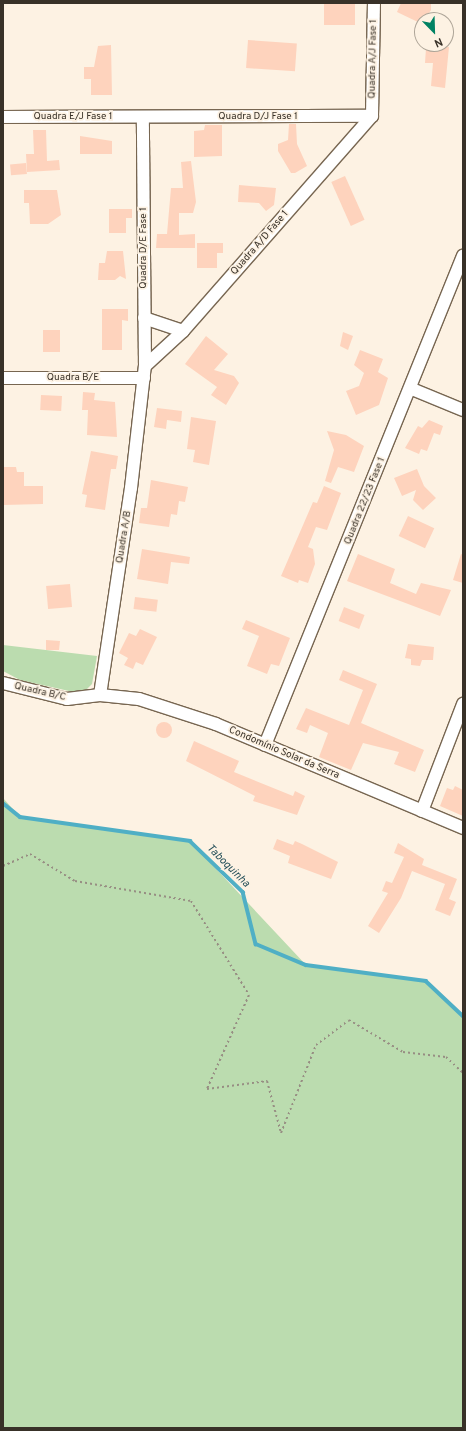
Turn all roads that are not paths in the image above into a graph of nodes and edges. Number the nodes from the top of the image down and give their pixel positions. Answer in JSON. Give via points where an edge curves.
{"nodes":[{"id":1,"x":374,"y":3,"type":"edge"},
{"id":2,"x":372,"y":116,"type":"junction"},
{"id":3,"x":3,"y":117,"type":"edge"},
{"id":4,"x":144,"y":118,"type":"junction"},
{"id":5,"x":463,"y":256,"type":"edge"},
{"id":6,"x":144,"y":318,"type":"junction"},
{"id":7,"x":183,"y":331,"type":"junction"},
{"id":8,"x":144,"y":372,"type":"junction"},
{"id":9,"x":3,"y":378,"type":"edge"},
{"id":10,"x":412,"y":389,"type":"junction"},
{"id":11,"x":463,"y":410,"type":"edge"},
{"id":12,"x":3,"y":683,"type":"edge"},
{"id":13,"x":100,"y":695,"type":"junction"},
{"id":14,"x":463,"y":704,"type":"edge"},
{"id":15,"x":265,"y":745,"type":"junction"},
{"id":16,"x":422,"y":811,"type":"junction"},
{"id":17,"x":463,"y":828,"type":"edge"}],
"edges":[{"from":1,"to":2,"type":"street","name":"Quadra A/J Fase 1"},
{"from":2,"to":4,"type":"street","name":"Quadra D/J Fase 1"},
{"from":2,"to":7,"type":"street","name":"Quadra A/D Fase 1"},
{"from":3,"to":4,"type":"street","name":"Quadra E/J Fase 1"},
{"from":4,"to":6,"type":"street","name":"Quadra D/E Fase 1"},
{"from":5,"to":10,"type":"street","name":"Quadra 22/23 Fase 1"},
{"from":6,"to":7,"type":"street"},
{"from":6,"to":8,"type":"street","name":"Quadra D/E Fase 1"},
{"from":7,"to":8,"type":"street","name":"Quadra A/D Fase 1"},
{"from":8,"to":9,"type":"street","name":"Quadra B/E"},
{"from":8,"to":13,"type":"street","name":"Quadra A/B"},
{"from":10,"to":11,"type":"street"},
{"from":10,"to":15,"type":"street","name":"Quadra 22/23 Fase 1"},
{"from":12,"to":13,"type":"street","name":"Quadra B/C","via":[[67,699]]},
{"from":13,"to":15,"type":"street","name":"Condomínio Solar da Serra","via":[[140,699],[216,724]]},
{"from":14,"to":16,"type":"street"},
{"from":15,"to":16,"type":"street","name":"Condomínio Solar da Serra"},
{"from":16,"to":17,"type":"street","name":"Condomínio Solar da Serra"}]}
